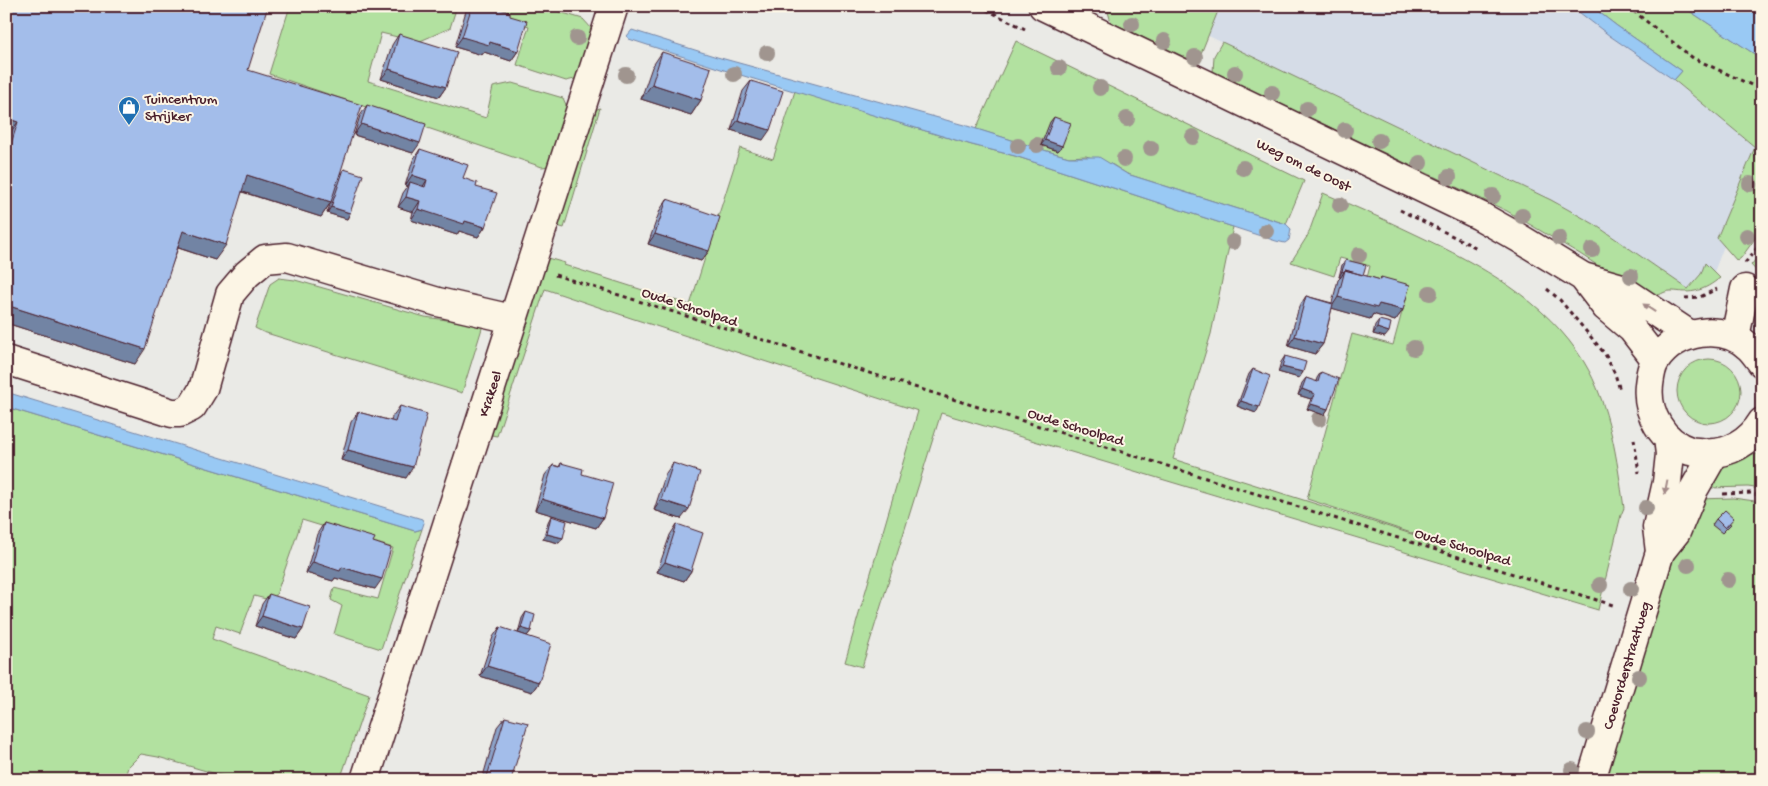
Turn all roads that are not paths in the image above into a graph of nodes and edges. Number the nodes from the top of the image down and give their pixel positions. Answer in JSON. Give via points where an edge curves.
{"nodes":[{"id":1,"x":1043,"y":6,"type":"edge"},
{"id":2,"x":606,"y":8,"type":"edge"},
{"id":3,"x":1583,"y":277,"type":"junction"},
{"id":4,"x":1745,"y":289,"type":"dead end"},
{"id":5,"x":512,"y":319,"type":"junction"},
{"id":6,"x":1690,"y":335,"type":"junction"},
{"id":7,"x":1735,"y":337,"type":"junction"},
{"id":8,"x":6,"y":360,"type":"edge"},
{"id":9,"x":1656,"y":360,"type":"junction"},
{"id":10,"x":1762,"y":363,"type":"edge"},
{"id":11,"x":1758,"y":433,"type":"edge"},
{"id":12,"x":1668,"y":438,"type":"junction"},
{"id":13,"x":1714,"y":454,"type":"junction"},
{"id":14,"x":1660,"y":552,"type":"junction"},
{"id":15,"x":365,"y":780,"type":"edge"},
{"id":16,"x":1591,"y":780,"type":"edge"}],
"edges":[{"from":1,"to":3,"type":"street","name":"Weg om de Oost","via":[[1480,216]]},
{"from":2,"to":5,"type":"street","name":"Krakeel"},
{"from":6,"to":3,"type":"street","name":"Weg om de Oost","one_way":true,"via":[[1618,287]]},
{"from":3,"to":9,"type":"street","name":"Weg om de Oost","via":[[1606,307],[1632,329]]},
{"from":4,"to":7,"type":"street"},
{"from":5,"to":8,"type":"street","via":[[438,302],[287,257],[265,259],[230,294],[203,389],[192,407],[180,413]]},
{"from":5,"to":15,"type":"street","name":"Krakeel"},
{"from":6,"to":7,"type":"street","via":[[1711,332]]},
{"from":6,"to":9,"type":"street","via":[[1671,345]]},
{"from":7,"to":10,"type":"street"},
{"from":9,"to":12,"type":"street","via":[[1650,377],[1650,410],[1657,426]]},
{"from":11,"to":13,"type":"street","via":[[1730,450]]},
{"from":12,"to":13,"type":"street","via":[[1690,451]]},
{"from":12,"to":14,"type":"street","name":"Coevorderstraatweg","one_way":true,"via":[[1667,482],[1658,527]]},
{"from":13,"to":14,"type":"street","name":"Coevorderstraatweg","via":[[1694,488],[1676,532]]},
{"from":14,"to":16,"type":"street","name":"Coevorderstraatweg"}]}
